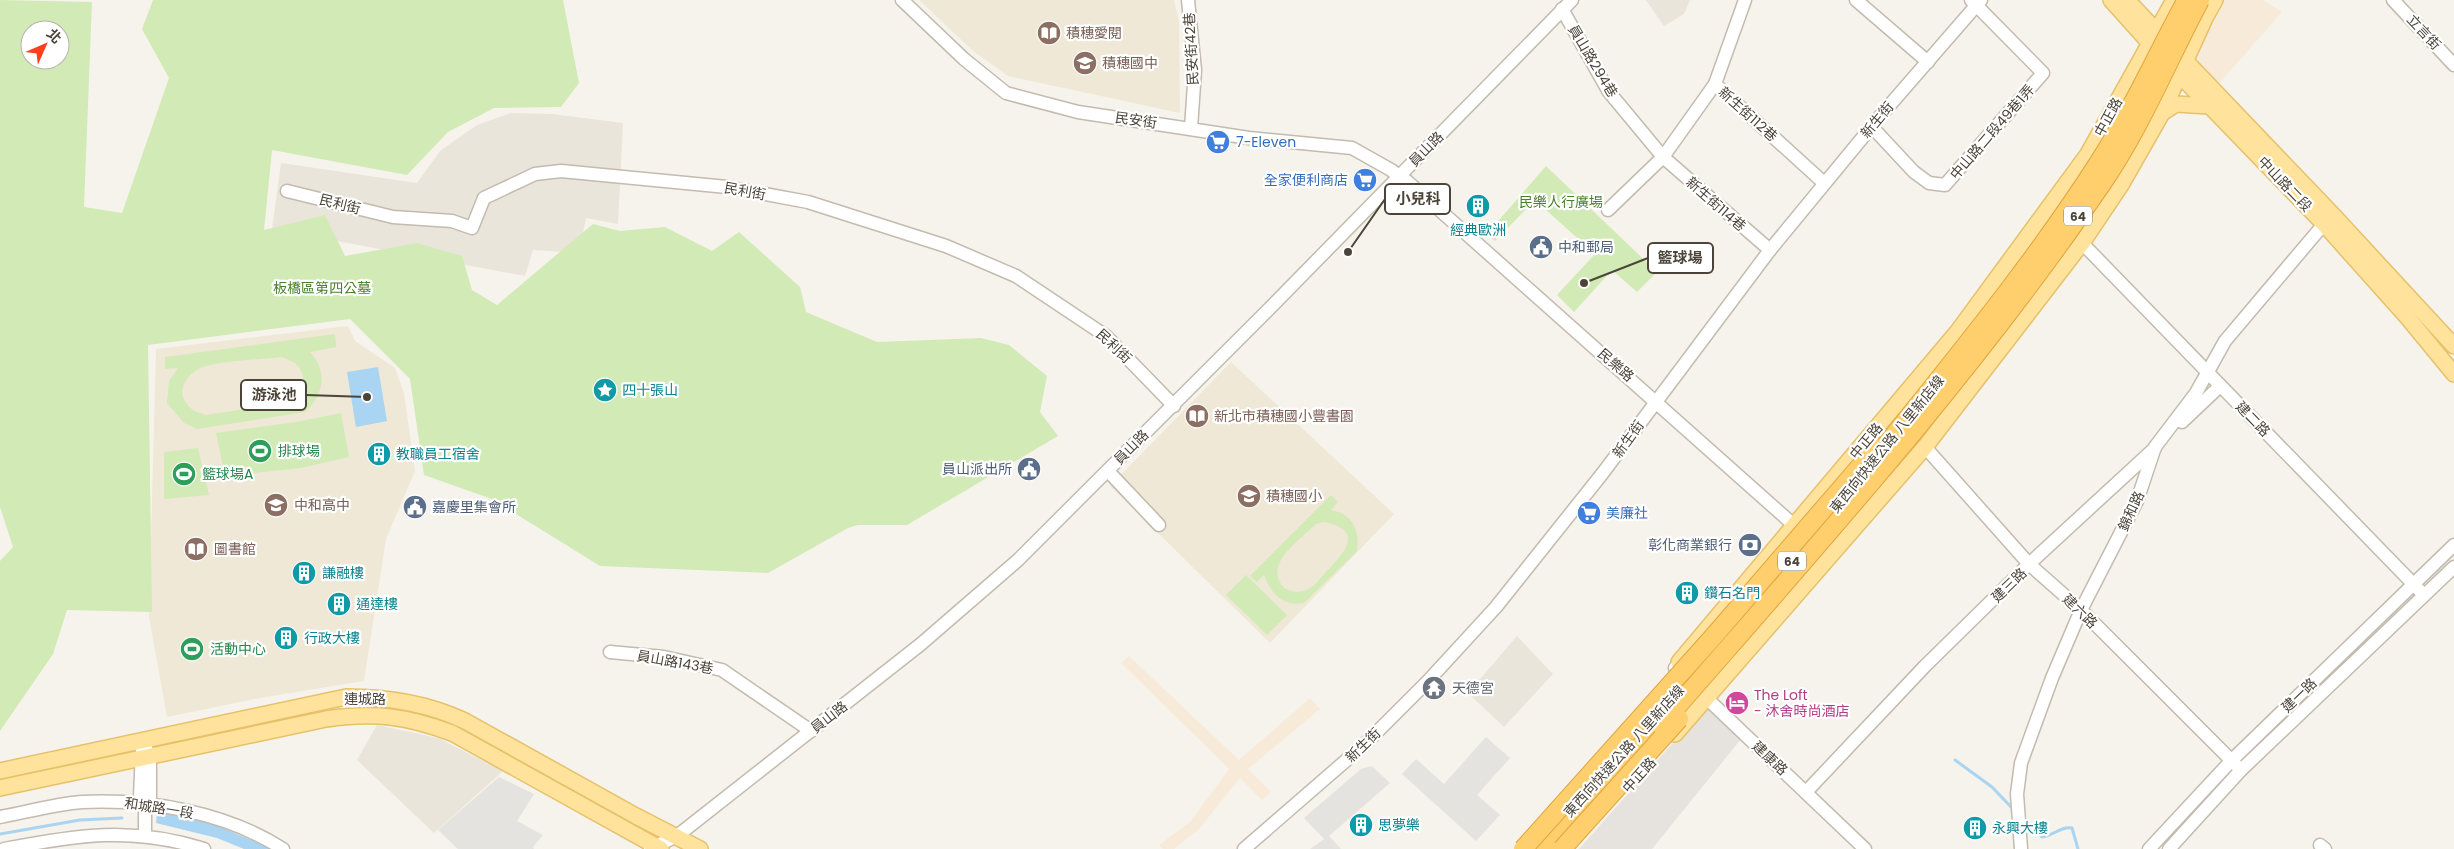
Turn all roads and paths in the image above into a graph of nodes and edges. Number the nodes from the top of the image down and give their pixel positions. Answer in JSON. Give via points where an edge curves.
{"nodes":[{"id":1,"x":902,"y":0,"type":"edge"},
{"id":2,"x":1188,"y":0,"type":"edge"},
{"id":3,"x":1572,"y":0,"type":"edge"},
{"id":4,"x":1745,"y":0,"type":"edge"},
{"id":5,"x":1856,"y":0,"type":"edge"},
{"id":6,"x":2111,"y":0,"type":"edge"},
{"id":7,"x":2127,"y":0,"type":"edge"},
{"id":8,"x":2174,"y":0,"type":"edge"},
{"id":9,"x":2186,"y":0,"type":"edge"},
{"id":10,"x":2200,"y":0,"type":"edge"},
{"id":11,"x":2215,"y":0,"type":"edge"},
{"id":12,"x":2393,"y":0,"type":"edge"},
{"id":13,"x":1976,"y":2,"type":"edge"},
{"id":14,"x":1562,"y":9,"type":"junction"},
{"id":15,"x":2205,"y":18,"type":"junction"},
{"id":16,"x":2153,"y":37,"type":"junction"},
{"id":17,"x":2167,"y":52,"type":"junction"},
{"id":18,"x":1928,"y":62,"type":"junction"},
{"id":19,"x":2454,"y":65,"type":"edge"},
{"id":20,"x":2182,"y":67,"type":"junction"},
{"id":21,"x":1715,"y":84,"type":"junction"},
{"id":22,"x":2209,"y":106,"type":"junction"},
{"id":23,"x":2162,"y":113,"type":"junction"},
{"id":24,"x":1872,"y":127,"type":"junction"},
{"id":25,"x":1191,"y":128,"type":"junction"},
{"id":26,"x":1664,"y":157,"type":"junction"},
{"id":27,"x":1400,"y":175,"type":"junction"},
{"id":28,"x":1824,"y":183,"type":"junction"},
{"id":29,"x":287,"y":191,"type":"dead end"},
{"id":30,"x":1608,"y":210,"type":"dead end"},
{"id":31,"x":2328,"y":219,"type":"junction"},
{"id":32,"x":2082,"y":243,"type":"junction"},
{"id":33,"x":1770,"y":250,"type":"junction"},
{"id":34,"x":2454,"y":346,"type":"edge"},
{"id":35,"x":2208,"y":372,"type":"junction"},
{"id":36,"x":2454,"y":374,"type":"edge"},
{"id":37,"x":2220,"y":386,"type":"junction"},
{"id":38,"x":1925,"y":397,"type":"junction"},
{"id":39,"x":1656,"y":401,"type":"junction"},
{"id":40,"x":1174,"y":406,"type":"junction"},
{"id":41,"x":1928,"y":415,"type":"junction"},
{"id":42,"x":1925,"y":447,"type":"junction"},
{"id":43,"x":2155,"y":447,"type":"junction"},
{"id":44,"x":1108,"y":471,"type":"junction"},
{"id":45,"x":1159,"y":525,"type":"dead end"},
{"id":46,"x":1795,"y":526,"type":"junction"},
{"id":47,"x":1814,"y":542,"type":"junction"},
{"id":48,"x":2454,"y":545,"type":"edge"},
{"id":49,"x":1830,"y":558,"type":"junction"},
{"id":50,"x":2030,"y":564,"type":"junction"},
{"id":51,"x":2454,"y":568,"type":"edge"},
{"id":52,"x":2413,"y":584,"type":"junction"},
{"id":53,"x":2424,"y":595,"type":"junction"},
{"id":54,"x":2081,"y":610,"type":"junction"},
{"id":55,"x":610,"y":652,"type":"dead end"},
{"id":56,"x":1674,"y":668,"type":"junction"},
{"id":57,"x":1692,"y":685,"type":"junction"},
{"id":58,"x":1707,"y":699,"type":"junction"},
{"id":59,"x":811,"y":731,"type":"junction"},
{"id":60,"x":143,"y":742,"type":"junction"},
{"id":61,"x":145,"y":758,"type":"junction"},
{"id":62,"x":2232,"y":760,"type":"junction"},
{"id":63,"x":2241,"y":770,"type":"junction"},
{"id":64,"x":0,"y":771,"type":"edge"},
{"id":65,"x":0,"y":788,"type":"edge"},
{"id":66,"x":1806,"y":792,"type":"junction"},
{"id":67,"x":145,"y":804,"type":"junction"},
{"id":68,"x":0,"y":817,"type":"edge"},
{"id":69,"x":145,"y":836,"type":"junction"},
{"id":70,"x":677,"y":836,"type":"junction"},
{"id":71,"x":655,"y":848,"type":"edge"},
{"id":72,"x":4,"y":849,"type":"edge"},
{"id":73,"x":204,"y":849,"type":"edge"},
{"id":74,"x":283,"y":849,"type":"edge"},
{"id":75,"x":700,"y":849,"type":"edge"},
{"id":76,"x":1244,"y":849,"type":"edge"},
{"id":77,"x":1513,"y":849,"type":"edge"},
{"id":78,"x":1523,"y":849,"type":"edge"},
{"id":79,"x":1535,"y":849,"type":"edge"},
{"id":80,"x":1545,"y":849,"type":"edge"},
{"id":81,"x":1550,"y":849,"type":"edge"},
{"id":82,"x":1562,"y":849,"type":"edge"},
{"id":83,"x":1571,"y":849,"type":"edge"},
{"id":84,"x":1865,"y":849,"type":"edge"},
{"id":85,"x":2021,"y":849,"type":"edge"},
{"id":86,"x":2149,"y":849,"type":"edge"},
{"id":87,"x":2168,"y":849,"type":"edge"}],
"edges":[{"from":1,"to":25,"type":"street","name":"民安街","via":[[964,59],[1006,93],[1078,112]]},
{"from":2,"to":25,"type":"street","name":"民安街42巷","via":[[1195,70]]},
{"from":3,"to":14,"type":"street","name":"員山路"},
{"from":4,"to":21,"type":"street"},
{"from":5,"to":18,"type":"street"},
{"from":6,"to":16,"type":"main road","name":"中山路二段"},
{"from":7,"to":16,"type":"main road","name":"中山路二段"},
{"from":8,"to":16,"type":"main road","name":"中正路"},
{"from":8,"to":17,"type":"main road"},
{"from":9,"to":38,"type":"highway","name":"東西向快速公路 八里新店線","number":"64","bridge":true,"via":[[2126,118],[2099,162],[2008,291]]},
{"from":10,"to":41,"type":"highway","name":"東西向快速公路 八里新店線","number":"64","bridge":true,"via":[[2150,101],[2102,184]]},
{"from":11,"to":15,"type":"main road","name":"中正路"},
{"from":12,"to":19,"type":"street","name":"立言街"},
{"from":13,"to":18,"type":"street","name":"新生街"},
{"from":13,"to":24,"type":"street","name":"中山路二段49巷1弄","via":[[2043,73],[1945,185],[1929,183],[1914,172]]},
{"from":14,"to":26,"type":"street","name":"員山路294巷","via":[[1609,92]]},
{"from":14,"to":27,"type":"street","name":"員山路"},
{"from":15,"to":17,"type":"main road"},
{"from":15,"to":20,"type":"main road","name":"中正路"},
{"from":16,"to":17,"type":"main road","name":"中山路二段"},
{"from":16,"to":46,"type":"main road","name":"中正路","via":[[2088,154],[1958,331]]},
{"from":17,"to":20,"type":"main road","name":"中山路二段"},
{"from":17,"to":47,"type":"main road","via":[[2132,122],[2028,277]]},
{"from":18,"to":24,"type":"street","name":"新生街"},
{"from":20,"to":22,"type":"main road","name":"中山路二段"},
{"from":20,"to":23,"type":"main road","name":"中正路"},
{"from":20,"to":31,"type":"main road","name":"中山路二段"},
{"from":21,"to":26,"type":"street","name":"新生街112巷"},
{"from":21,"to":28,"type":"street","name":"新生街112巷"},
{"from":22,"to":23,"type":"main road","via":[[2176,104]]},
{"from":22,"to":31,"type":"main road","name":"中山路二段"},
{"from":23,"to":32,"type":"main road","name":"中正路","via":[[2121,185]]},
{"from":24,"to":28,"type":"street","name":"新生街"},
{"from":25,"to":27,"type":"street","name":"民安街","via":[[1249,138],[1352,148]]},
{"from":26,"to":30,"type":"street","name":"新生街112巷"},
{"from":26,"to":33,"type":"street","name":"新生街114巷"},
{"from":27,"to":39,"type":"street","name":"民樂路"},
{"from":27,"to":40,"type":"street","name":"員山路"},
{"from":28,"to":33,"type":"street","name":"新生街"},
{"from":29,"to":40,"type":"street","name":"民利街","via":[[392,217],[452,221],[472,228],[484,198],[535,174],[562,171],[728,187],[808,202],[946,246],[1016,276],[1106,336]]},
{"from":31,"to":34,"type":"main road","name":"中山路二段"},
{"from":31,"to":35,"type":"street","name":"錦和路","via":[[2247,313]]},
{"from":31,"to":36,"type":"main road","name":"中山路二段"},
{"from":32,"to":35,"type":"street","name":"建二路"},
{"from":32,"to":42,"type":"main road","name":"中正路"},
{"from":33,"to":39,"type":"street","name":"新生街"},
{"from":35,"to":37,"type":"street","name":"建二路"},
{"from":35,"to":43,"type":"street","name":"錦和路"},
{"from":37,"to":43,"type":"street","name":"建三路"},
{"from":37,"to":52,"type":"street","name":"建二路"},
{"from":38,"to":78,"type":"highway","bridge":true,"via":[[1864,459],[1713,637]]},
{"from":38,"to":79,"type":"highway","name":"東西向快速公路 八里新店線","number":"64","bridge":true,"via":[[1720,645]]},
{"from":39,"to":46,"type":"street","name":"民樂路"},
{"from":39,"to":76,"type":"street","name":"新生街","via":[[1554,536],[1496,607],[1428,681],[1365,744]]},
{"from":40,"to":44,"type":"street","name":"員山路"},
{"from":41,"to":81,"type":"highway","name":"東西向快速公路 八里新店線","number":"64","bridge":true},
{"from":41,"to":82,"type":"highway","bridge":true,"via":[[1900,462],[1668,733]]},
{"from":42,"to":49,"type":"main road","name":"中正路"},
{"from":42,"to":50,"type":"street","name":"建六路"},
{"from":43,"to":50,"type":"street","name":"建三路"},
{"from":43,"to":54,"type":"street","name":"錦和路","via":[[2137,501]]},
{"from":44,"to":45,"type":"street"},
{"from":44,"to":59,"type":"street","name":"員山路","via":[[1018,560],[937,631]]},
{"from":46,"to":47,"type":"street","name":"民樂路"},
{"from":46,"to":56,"type":"main road","name":"中正路"},
{"from":47,"to":49,"type":"street","name":"民樂路"},
{"from":47,"to":57,"type":"main road"},
{"from":48,"to":52,"type":"street","name":"建一路"},
{"from":49,"to":58,"type":"main road","name":"中正路"},
{"from":50,"to":54,"type":"street","name":"建六路"},
{"from":50,"to":66,"type":"street","name":"建三路","via":[[1925,666]]},
{"from":51,"to":53,"type":"street","name":"建一路"},
{"from":52,"to":53,"type":"street","name":"建二路"},
{"from":52,"to":62,"type":"street","name":"建一路"},
{"from":53,"to":63,"type":"street","name":"建一路"},
{"from":54,"to":62,"type":"street","name":"建六路"},
{"from":54,"to":85,"type":"street","name":"錦和路","via":[[2052,678],[2022,763],[2017,794]]},
{"from":55,"to":59,"type":"street","name":"員山路143巷","via":[[664,657],[722,670]]},
{"from":56,"to":57,"type":"street","name":"建康路"},
{"from":56,"to":77,"type":"main road","name":"中正路"},
{"from":57,"to":58,"type":"street","name":"建康路"},
{"from":57,"to":80,"type":"highway"},
{"from":58,"to":66,"type":"street","name":"建康路"},
{"from":58,"to":83,"type":"main road","name":"中正路"},
{"from":59,"to":70,"type":"street","name":"員山路"},
{"from":60,"to":61,"type":"street"},
{"from":60,"to":64,"type":"main road","name":"連城路"},
{"from":60,"to":70,"type":"main road","name":"連城路","via":[[346,697],[384,697],[448,713],[465,721]]},
{"from":61,"to":65,"type":"main road","name":"連城路"},
{"from":61,"to":67,"type":"street","via":[[140,797]]},
{"from":61,"to":71,"type":"main road","name":"連城路","via":[[336,717],[379,714],[414,720],[460,738]]},
{"from":62,"to":63,"type":"street","name":"建六路"},
{"from":62,"to":86,"type":"street","name":"建一路"},
{"from":63,"to":87,"type":"street","name":"建一路"},
{"from":66,"to":84,"type":"street","name":"建康路"},
{"from":67,"to":68,"type":"street","name":"和城路一段","via":[[81,802]]},
{"from":67,"to":69,"type":"street"},
{"from":67,"to":74,"type":"street","name":"和城路一段","via":[[204,815],[242,828]]},
{"from":69,"to":72,"type":"street","via":[[69,836]]},
{"from":69,"to":73,"type":"street"},
{"from":70,"to":71,"type":"street","name":"員山路"},
{"from":70,"to":75,"type":"main road","name":"連城路"}]}
